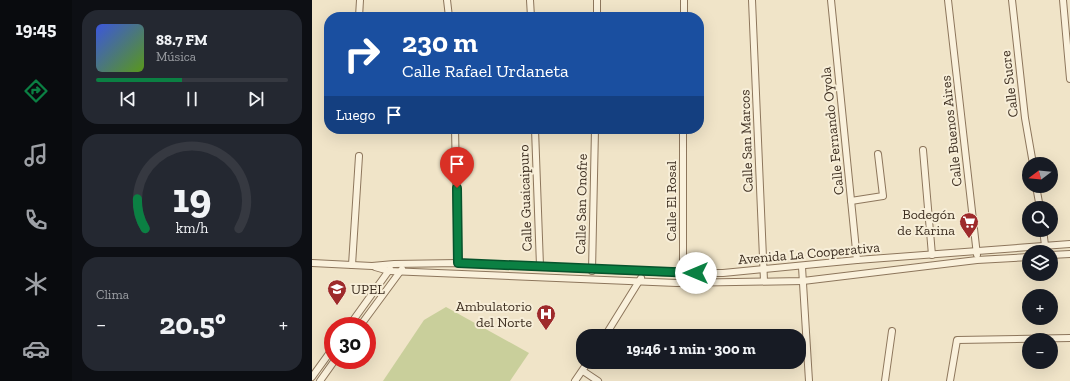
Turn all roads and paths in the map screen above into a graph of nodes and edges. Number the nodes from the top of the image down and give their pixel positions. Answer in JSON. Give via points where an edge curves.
{"nodes":[{"id":1,"x":360,"y":0,"type":"edge"},
{"id":2,"x":447,"y":0,"type":"edge"},
{"id":3,"x":530,"y":0,"type":"edge"},
{"id":4,"x":597,"y":0,"type":"edge"},
{"id":5,"x":684,"y":0,"type":"edge"},
{"id":6,"x":752,"y":0,"type":"edge"},
{"id":7,"x":831,"y":0,"type":"edge"},
{"id":8,"x":948,"y":0,"type":"edge"},
{"id":9,"x":1012,"y":0,"type":"edge"},
{"id":10,"x":1063,"y":0,"type":"edge"},
{"id":11,"x":359,"y":12,"type":"edge"},
{"id":12,"x":448,"y":12,"type":"edge"},
{"id":13,"x":531,"y":12,"type":"edge"},
{"id":14,"x":597,"y":12,"type":"edge"},
{"id":15,"x":684,"y":12,"type":"edge"},
{"id":16,"x":1070,"y":79,"type":"edge"},
{"id":17,"x":455,"y":134,"type":"edge"},
{"id":18,"x":535,"y":134,"type":"edge"},
{"id":19,"x":595,"y":134,"type":"edge"},
{"id":20,"x":683,"y":134,"type":"edge"},
{"id":21,"x":923,"y":150,"type":"dead end"},
{"id":22,"x":878,"y":154,"type":"dead end"},
{"id":23,"x":359,"y":156,"type":"dead end"},
{"id":24,"x":1032,"y":157,"type":"edge"},
{"id":25,"x":851,"y":201,"type":"junction"},
{"id":26,"x":1044,"y":237,"type":"edge"},
{"id":27,"x":1070,"y":244,"type":"edge"},
{"id":28,"x":1045,"y":245,"type":"joint"},
{"id":29,"x":1022,"y":247,"type":"edge"},
{"id":30,"x":976,"y":251,"type":"junction"},
{"id":31,"x":1070,"y":254,"type":"edge"},
{"id":32,"x":932,"y":255,"type":"junction"},
{"id":33,"x":1058,"y":255,"type":"edge"},
{"id":34,"x":1022,"y":257,"type":"edge"},
{"id":35,"x":857,"y":260,"type":"junction"},
{"id":36,"x":977,"y":260,"type":"junction"},
{"id":37,"x":312,"y":263,"type":"edge"},
{"id":38,"x":405,"y":263,"type":"junction"},
{"id":39,"x":458,"y":263,"type":"junction"},
{"id":40,"x":394,"y":264,"type":"junction"},
{"id":41,"x":352,"y":265,"type":"junction"},
{"id":42,"x":372,"y":266,"type":"junction"},
{"id":43,"x":540,"y":266,"type":"junction"},
{"id":44,"x":802,"y":267,"type":"junction"},
{"id":45,"x":592,"y":269,"type":"junction"},
{"id":46,"x":763,"y":270,"type":"junction"},
{"id":47,"x":400,"y":271,"type":"junction"},
{"id":48,"x":389,"y":272,"type":"junction"},
{"id":49,"x":645,"y":272,"type":"junction"},
{"id":50,"x":683,"y":273,"type":"junction"},
{"id":51,"x":593,"y":279,"type":"junction"},
{"id":52,"x":640,"y":281,"type":"junction"},
{"id":53,"x":803,"y":281,"type":"junction"},
{"id":54,"x":764,"y":282,"type":"junction"},
{"id":55,"x":356,"y":317,"type":"edge"},
{"id":56,"x":367,"y":317,"type":"edge"},
{"id":57,"x":609,"y":329,"type":"edge"},
{"id":58,"x":892,"y":331,"type":"dead end"},
{"id":59,"x":1070,"y":338,"type":"edge"},
{"id":60,"x":324,"y":360,"type":"edge"},
{"id":61,"x":329,"y":369,"type":"edge"},
{"id":62,"x":583,"y":371,"type":"joint"},
{"id":63,"x":312,"y":377,"type":"edge"},
{"id":64,"x":320,"y":381,"type":"edge"},
{"id":65,"x":575,"y":381,"type":"edge"},
{"id":66,"x":598,"y":381,"type":"edge"},
{"id":67,"x":809,"y":381,"type":"edge"},
{"id":68,"x":886,"y":381,"type":"edge"},
{"id":69,"x":950,"y":381,"type":"edge"}],
"edges":[{"from":1,"to":11,"type":"street"},
{"from":2,"to":12,"type":"street"},
{"from":3,"to":13,"type":"street"},
{"from":4,"to":14,"type":"street"},
{"from":5,"to":15,"type":"street"},
{"from":6,"to":46,"type":"street","name":"Calle San Marcos"},
{"from":7,"to":25,"type":"street","name":"Calle Fernando Oyola"},
{"from":8,"to":30,"type":"street","name":"Calle Buenos Aires"},
{"from":9,"to":24,"type":"street","name":"Calle Sucre"},
{"from":10,"to":16,"type":"street"},
{"from":17,"to":39,"type":"street"},
{"from":18,"to":43,"type":"street","name":"Calle Guaicaipuro"},
{"from":19,"to":45,"type":"street","name":"Calle San Onofre"},
{"from":20,"to":50,"type":"street","name":"Calle El Rosal"},
{"from":21,"to":32,"type":"street"},
{"from":22,"to":25,"type":"street","via":[[882,196]]},
{"from":23,"to":41,"type":"street"},
{"from":25,"to":35,"type":"street","name":"Calle Fernando Oyola"},
{"from":26,"to":28,"type":"street"},
{"from":27,"to":28,"type":"street","name":"Avenida La Cooperativa"},
{"from":29,"to":30,"type":"street","name":"Avenida La Cooperativa"},
{"from":30,"to":32,"type":"street","name":"Avenida La Cooperativa"},
{"from":30,"to":36,"type":"street","name":"Calle Buenos Aires"},
{"from":31,"to":33,"type":"street"},
{"from":32,"to":35,"type":"street","name":"Avenida La Cooperativa"},
{"from":34,"to":36,"type":"street","name":"Avenida La Cooperativa"},
{"from":35,"to":44,"type":"street","name":"Avenida La Cooperativa"},
{"from":36,"to":53,"type":"street","name":"Avenida La Cooperativa"},
{"from":37,"to":41,"type":"street","name":"Avenida La Cooperativa"},
{"from":38,"to":39,"type":"street","name":"Avenida La Cooperativa"},
{"from":38,"to":40,"type":"street","name":"Avenida La Cooperativa"},
{"from":38,"to":47,"type":"street"},
{"from":39,"to":43,"type":"street","name":"Avenida La Cooperativa"},
{"from":40,"to":42,"type":"street","name":"Avenida La Cooperativa"},
{"from":40,"to":48,"type":"street"},
{"from":41,"to":42,"type":"street","name":"Avenida La Cooperativa"},
{"from":42,"to":48,"type":"street"},
{"from":43,"to":45,"type":"street","name":"Avenida La Cooperativa"},
{"from":44,"to":46,"type":"street","name":"Avenida La Cooperativa"},
{"from":44,"to":53,"type":"street"},
{"from":45,"to":49,"type":"street","name":"Avenida La Cooperativa"},
{"from":45,"to":51,"type":"street","name":"Calle San Onofre"},
{"from":46,"to":50,"type":"street","name":"Avenida La Cooperativa"},
{"from":46,"to":54,"type":"street","name":"Calle San Marcos"},
{"from":47,"to":48,"type":"street","name":"Avenida La Cooperativa"},
{"from":47,"to":51,"type":"street","name":"Avenida La Cooperativa"},
{"from":47,"to":56,"type":"street"},
{"from":48,"to":55,"type":"street"},
{"from":49,"to":50,"type":"street","name":"Avenida La Cooperativa"},
{"from":49,"to":52,"type":"street"},
{"from":51,"to":52,"type":"street","name":"Avenida La Cooperativa"},
{"from":52,"to":54,"type":"street","name":"Avenida La Cooperativa"},
{"from":52,"to":57,"type":"street"},
{"from":53,"to":54,"type":"street","name":"Avenida La Cooperativa"},
{"from":53,"to":67,"type":"street"},
{"from":58,"to":68,"type":"street"},
{"from":59,"to":69,"type":"street","via":[[957,340]]},
{"from":60,"to":63,"type":"street"},
{"from":61,"to":64,"type":"street"},
{"from":62,"to":65,"type":"street"},
{"from":62,"to":66,"type":"street"}]}
